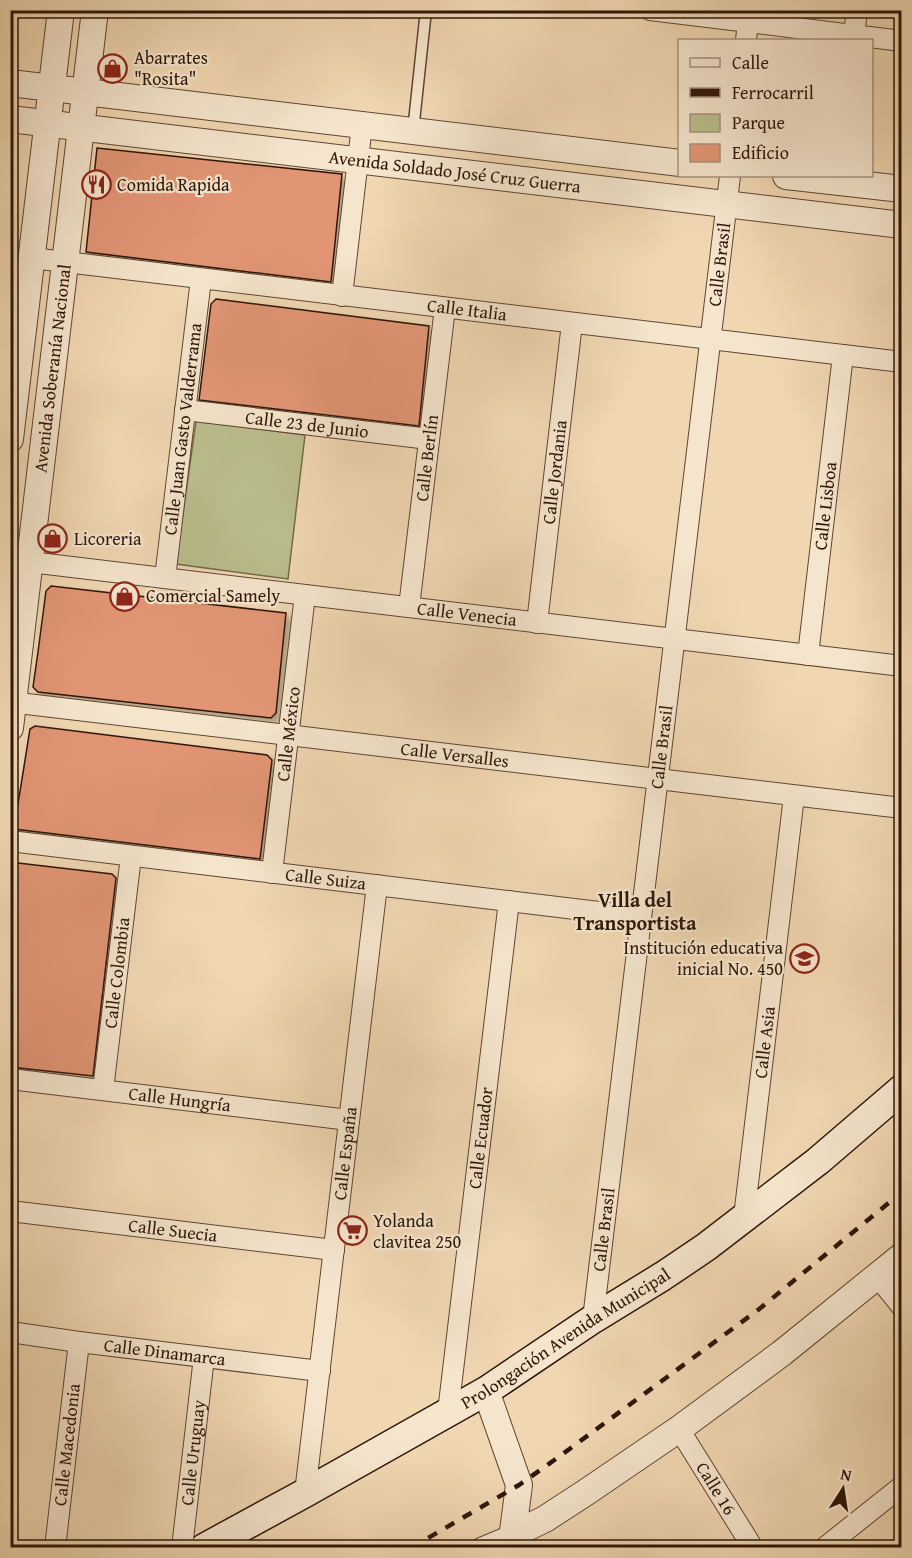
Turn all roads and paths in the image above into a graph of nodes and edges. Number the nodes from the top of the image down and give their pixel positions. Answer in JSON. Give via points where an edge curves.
{"nodes":[{"id":1,"x":61,"y":10,"type":"edge"},
{"id":2,"x":95,"y":10,"type":"edge"},
{"id":3,"x":426,"y":10,"type":"edge"},
{"id":4,"x":650,"y":10,"type":"edge"},
{"id":5,"x":857,"y":10,"type":"edge"},
{"id":6,"x":747,"y":31,"type":"edge"},
{"id":7,"x":854,"y":35,"type":"junction"},
{"id":8,"x":902,"y":41,"type":"edge"},
{"id":9,"x":10,"y":83,"type":"edge"},
{"id":10,"x":52,"y":88,"type":"junction"},
{"id":11,"x":86,"y":92,"type":"junction"},
{"id":12,"x":10,"y":119,"type":"edge"},
{"id":13,"x":48,"y":123,"type":"junction"},
{"id":14,"x":362,"y":125,"type":"junction"},
{"id":15,"x":82,"y":127,"type":"junction"},
{"id":16,"x":413,"y":131,"type":"junction"},
{"id":17,"x":358,"y":160,"type":"junction"},
{"id":18,"x":678,"y":163,"type":"edge"},
{"id":19,"x":730,"y":177,"type":"edge"},
{"id":20,"x":795,"y":177,"type":"edge"},
{"id":21,"x":902,"y":189,"type":"edge"},
{"id":22,"x":726,"y":204,"type":"junction"},
{"id":23,"x":902,"y":225,"type":"edge"},
{"id":24,"x":32,"y":258,"type":"junction"},
{"id":25,"x":66,"y":263,"type":"junction"},
{"id":26,"x":201,"y":279,"type":"junction"},
{"id":27,"x":342,"y":296,"type":"junction"},
{"id":28,"x":445,"y":308,"type":"junction"},
{"id":29,"x":572,"y":323,"type":"junction"},
{"id":30,"x":710,"y":339,"type":"junction"},
{"id":31,"x":843,"y":355,"type":"junction"},
{"id":32,"x":902,"y":362,"type":"edge"},
{"id":33,"x":185,"y":410,"type":"junction"},
{"id":34,"x":10,"y":439,"type":"edge"},
{"id":35,"x":429,"y":439,"type":"junction"},
{"id":36,"x":30,"y":562,"type":"junction"},
{"id":37,"x":165,"y":578,"type":"junction"},
{"id":38,"x":305,"y":595,"type":"junction"},
{"id":39,"x":409,"y":607,"type":"junction"},
{"id":40,"x":537,"y":623,"type":"junction"},
{"id":41,"x":674,"y":639,"type":"junction"},
{"id":42,"x":808,"y":655,"type":"junction"},
{"id":43,"x":902,"y":666,"type":"edge"},
{"id":44,"x":12,"y":702,"type":"edge"},
{"id":45,"x":10,"y":728,"type":"edge"},
{"id":46,"x":288,"y":735,"type":"junction"},
{"id":47,"x":657,"y":779,"type":"junction"},
{"id":48,"x":794,"y":796,"type":"junction"},
{"id":49,"x":902,"y":808,"type":"edge"},
{"id":50,"x":10,"y":841,"type":"edge"},
{"id":51,"x":131,"y":856,"type":"junction"},
{"id":52,"x":272,"y":873,"type":"junction"},
{"id":53,"x":377,"y":885,"type":"junction"},
{"id":54,"x":508,"y":901,"type":"junction"},
{"id":55,"x":641,"y":916,"type":"junction"},
{"id":56,"x":10,"y":1079,"type":"edge"},
{"id":57,"x":902,"y":1089,"type":"edge"},
{"id":58,"x":104,"y":1090,"type":"junction"},
{"id":59,"x":350,"y":1120,"type":"junction"},
{"id":60,"x":10,"y":1211,"type":"edge"},
{"id":61,"x":744,"y":1217,"type":"junction"},
{"id":62,"x":334,"y":1250,"type":"junction"},
{"id":63,"x":902,"y":1256,"type":"edge"},
{"id":64,"x":877,"y":1276,"type":"junction"},
{"id":65,"x":902,"y":1307,"type":"edge"},
{"id":66,"x":593,"y":1319,"type":"junction"},
{"id":67,"x":10,"y":1332,"type":"edge"},
{"id":68,"x":79,"y":1342,"type":"junction"},
{"id":69,"x":204,"y":1357,"type":"junction"},
{"id":70,"x":320,"y":1371,"type":"junction"},
{"id":71,"x":486,"y":1391,"type":"junction"},
{"id":72,"x":448,"y":1412,"type":"junction"},
{"id":73,"x":680,"y":1430,"type":"junction"},
{"id":74,"x":902,"y":1486,"type":"edge"},
{"id":75,"x":305,"y":1493,"type":"junction"},
{"id":76,"x":512,"y":1541,"type":"edge"},
{"id":77,"x":55,"y":1548,"type":"edge"},
{"id":78,"x":182,"y":1548,"type":"edge"},
{"id":79,"x":204,"y":1548,"type":"edge"},
{"id":80,"x":481,"y":1548,"type":"edge"},
{"id":81,"x":753,"y":1548,"type":"edge"},
{"id":82,"x":824,"y":1548,"type":"edge"}],
"edges":[{"from":1,"to":10,"type":"street","name":"Avenida Soberanía Nacional"},
{"from":2,"to":11,"type":"street","name":"Avenida Soberanía Nacional"},
{"from":3,"to":16,"type":"lane"},
{"from":4,"to":6,"type":"street"},
{"from":5,"to":7,"type":"street"},
{"from":6,"to":7,"type":"street"},
{"from":7,"to":8,"type":"street"},
{"from":9,"to":10,"type":"street","name":"Avenida Soldado José Cruz Guerra"},
{"from":10,"to":11,"type":"street","name":"Avenida Soldado José Cruz Guerra"},
{"from":10,"to":13,"type":"street","name":"Avenida Soberanía Nacional"},
{"from":11,"to":14,"type":"street","name":"Avenida Soldado José Cruz Guerra"},
{"from":11,"to":15,"type":"street","name":"Avenida Soberanía Nacional"},
{"from":12,"to":13,"type":"street","name":"Avenida Soldado José Cruz Guerra"},
{"from":13,"to":15,"type":"street","name":"Avenida Soldado José Cruz Guerra"},
{"from":13,"to":24,"type":"street","name":"Avenida Soberanía Nacional"},
{"from":14,"to":16,"type":"street","name":"Avenida Soldado José Cruz Guerra"},
{"from":14,"to":17,"type":"street"},
{"from":15,"to":17,"type":"street","name":"Avenida Soldado José Cruz Guerra"},
{"from":15,"to":25,"type":"street","name":"Avenida Soberanía Nacional"},
{"from":16,"to":18,"type":"street","name":"Avenida Soldado José Cruz Guerra"},
{"from":17,"to":22,"type":"street","name":"Avenida Soldado José Cruz Guerra"},
{"from":17,"to":27,"type":"street"},
{"from":19,"to":22,"type":"street","name":"Calle Brasil"},
{"from":20,"to":21,"type":"street"},
{"from":22,"to":23,"type":"street","name":"Avenida Soldado José Cruz Guerra"},
{"from":22,"to":30,"type":"street","name":"Calle Brasil"},
{"from":24,"to":25,"type":"street","name":"Calle Italia"},
{"from":24,"to":34,"type":"street","name":"Avenida Soberanía Nacional"},
{"from":25,"to":26,"type":"street","name":"Calle Italia"},
{"from":25,"to":36,"type":"street","name":"Avenida Soberanía Nacional"},
{"from":26,"to":27,"type":"street","name":"Calle Italia"},
{"from":26,"to":33,"type":"street","name":"Calle Juan Gasto Valderrama"},
{"from":27,"to":28,"type":"street","name":"Calle Italia"},
{"from":28,"to":29,"type":"street","name":"Calle Italia"},
{"from":28,"to":35,"type":"street","name":"Calle Berlín"},
{"from":29,"to":30,"type":"street","name":"Calle Italia"},
{"from":29,"to":40,"type":"street","name":"Calle Jordania"},
{"from":30,"to":31,"type":"street","name":"Calle Italia"},
{"from":30,"to":41,"type":"street","name":"Calle Brasil"},
{"from":31,"to":32,"type":"street","name":"Calle Italia"},
{"from":31,"to":42,"type":"street","name":"Calle Lisboa"},
{"from":33,"to":35,"type":"street","name":"Calle 23 de Junio"},
{"from":33,"to":37,"type":"street","name":"Calle Juan Gasto Valderrama"},
{"from":35,"to":39,"type":"street","name":"Calle Berlín"},
{"from":36,"to":37,"type":"street","name":"Calle Venecia"},
{"from":36,"to":44,"type":"street","name":"Avenida Soberanía Nacional"},
{"from":37,"to":38,"type":"street","name":"Calle Venecia"},
{"from":38,"to":39,"type":"street","name":"Calle Venecia"},
{"from":38,"to":46,"type":"street","name":"Calle México"},
{"from":39,"to":40,"type":"street","name":"Calle Venecia"},
{"from":40,"to":41,"type":"street","name":"Calle Venecia"},
{"from":41,"to":42,"type":"street","name":"Calle Venecia"},
{"from":41,"to":47,"type":"street","name":"Calle Brasil"},
{"from":42,"to":43,"type":"street","name":"Calle Venecia"},
{"from":44,"to":45,"type":"street","name":"Avenida Soberanía Nacional"},
{"from":44,"to":46,"type":"street","name":"Calle Versalles"},
{"from":46,"to":47,"type":"street","name":"Calle Versalles"},
{"from":46,"to":52,"type":"street","name":"Calle México"},
{"from":47,"to":48,"type":"street","name":"Calle Versalles"},
{"from":47,"to":55,"type":"street","name":"Calle Brasil"},
{"from":48,"to":49,"type":"street","name":"Calle Versalles"},
{"from":48,"to":61,"type":"street","name":"Calle Asia"},
{"from":50,"to":51,"type":"street","name":"Calle Suiza"},
{"from":51,"to":52,"type":"street","name":"Calle Suiza"},
{"from":51,"to":58,"type":"street","name":"Calle Colombia"},
{"from":52,"to":53,"type":"street","name":"Calle Suiza"},
{"from":53,"to":54,"type":"street","name":"Calle Suiza"},
{"from":53,"to":59,"type":"street","name":"Calle España"},
{"from":54,"to":55,"type":"street","name":"Calle Suiza"},
{"from":54,"to":72,"type":"street","name":"Calle Ecuador"},
{"from":55,"to":66,"type":"street","name":"Calle Brasil"},
{"from":56,"to":58,"type":"street","name":"Calle Hungría"},
{"from":57,"to":61,"type":"main road","name":"Prolongación Avenida Municipal","via":[[818,1161]]},
{"from":58,"to":59,"type":"street","name":"Calle Hungría"},
{"from":59,"to":62,"type":"street","name":"Calle España"},
{"from":60,"to":62,"type":"street","name":"Calle Suecia"},
{"from":61,"to":66,"type":"main road","name":"Prolongación Avenida Municipal","via":[[706,1247]]},
{"from":62,"to":70,"type":"street","name":"Calle España"},
{"from":63,"to":64,"type":"street"},
{"from":64,"to":65,"type":"street"},
{"from":64,"to":73,"type":"street"},
{"from":66,"to":71,"type":"main road","name":"Prolongación Avenida Municipal"},
{"from":67,"to":68,"type":"street","name":"Calle Dinamarca"},
{"from":68,"to":69,"type":"street","name":"Calle Dinamarca"},
{"from":68,"to":77,"type":"street","name":"Calle Macedonia"},
{"from":69,"to":70,"type":"street","name":"Calle Dinamarca"},
{"from":69,"to":78,"type":"street","name":"Calle Uruguay"},
{"from":70,"to":75,"type":"street","name":"Calle España"},
{"from":71,"to":72,"type":"main road","name":"Prolongación Avenida Municipal"},
{"from":71,"to":76,"type":"street","via":[[519,1485]]},
{"from":72,"to":75,"type":"main road","name":"Prolongación Avenida Municipal"},
{"from":73,"to":76,"type":"street"},
{"from":73,"to":81,"type":"street","name":"Calle 16"},
{"from":74,"to":82,"type":"street"},
{"from":75,"to":79,"type":"main road","name":"Prolongación Avenida Municipal"},
{"from":76,"to":80,"type":"street"}]}
